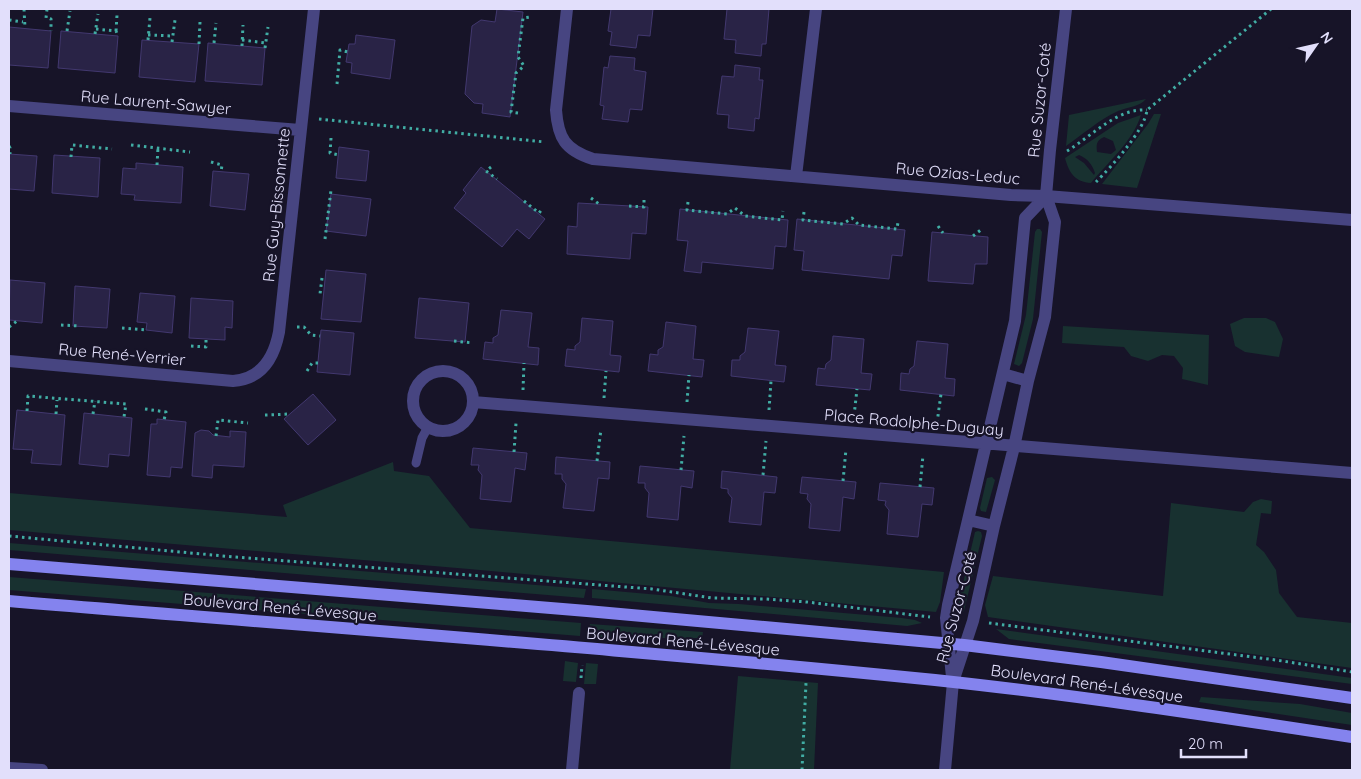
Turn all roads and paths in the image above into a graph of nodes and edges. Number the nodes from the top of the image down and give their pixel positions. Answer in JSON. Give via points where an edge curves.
{"nodes":[{"id":1,"x":24,"y":9,"type":"edge"},
{"id":2,"x":47,"y":9,"type":"edge"},
{"id":3,"x":314,"y":9,"type":"edge"},
{"id":4,"x":567,"y":9,"type":"edge"},
{"id":5,"x":816,"y":9,"type":"edge"},
{"id":6,"x":1066,"y":9,"type":"edge"},
{"id":7,"x":1271,"y":9,"type":"edge"},
{"id":8,"x":70,"y":11,"type":"dead end"},
{"id":9,"x":98,"y":14,"type":"dead end"},
{"id":10,"x":117,"y":15,"type":"dead end"},
{"id":11,"x":530,"y":17,"type":"dead end"},
{"id":12,"x":150,"y":18,"type":"dead end"},
{"id":13,"x":9,"y":20,"type":"edge"},
{"id":14,"x":175,"y":20,"type":"dead end"},
{"id":15,"x":23,"y":22,"type":"junction"},
{"id":16,"x":200,"y":22,"type":"dead end"},
{"id":17,"x":216,"y":23,"type":"dead end"},
{"id":18,"x":243,"y":25,"type":"dead end"},
{"id":19,"x":268,"y":27,"type":"dead end"},
{"id":20,"x":25,"y":28,"type":"dead end"},
{"id":21,"x":51,"y":31,"type":"dead end"},
{"id":22,"x":67,"y":31,"type":"dead end"},
{"id":23,"x":116,"y":31,"type":"junction"},
{"id":24,"x":148,"y":35,"type":"junction"},
{"id":25,"x":118,"y":36,"type":"dead end"},
{"id":26,"x":173,"y":36,"type":"junction"},
{"id":27,"x":148,"y":40,"type":"dead end"},
{"id":28,"x":242,"y":40,"type":"junction"},
{"id":29,"x":172,"y":42,"type":"dead end"},
{"id":30,"x":214,"y":43,"type":"dead end"},
{"id":31,"x":266,"y":43,"type":"junction"},
{"id":32,"x":199,"y":44,"type":"dead end"},
{"id":33,"x":242,"y":46,"type":"dead end"},
{"id":34,"x":265,"y":48,"type":"dead end"},
{"id":35,"x":348,"y":52,"type":"dead end"},
{"id":36,"x":337,"y":84,"type":"dead end"},
{"id":37,"x":9,"y":106,"type":"edge"},
{"id":38,"x":1147,"y":110,"type":"junction"},
{"id":39,"x":518,"y":113,"type":"dead end"},
{"id":40,"x":318,"y":119,"type":"dead end"},
{"id":41,"x":300,"y":130,"type":"junction"},
{"id":42,"x":331,"y":138,"type":"dead end"},
{"id":43,"x":545,"y":142,"type":"dead end"},
{"id":44,"x":132,"y":145,"type":"dead end"},
{"id":45,"x":9,"y":146,"type":"edge"},
{"id":46,"x":158,"y":148,"type":"junction"},
{"id":47,"x":112,"y":149,"type":"dead end"},
{"id":48,"x":190,"y":152,"type":"dead end"},
{"id":49,"x":1065,"y":152,"type":"dead end"},
{"id":50,"x":10,"y":154,"type":"dead end"},
{"id":51,"x":339,"y":155,"type":"dead end"},
{"id":52,"x":71,"y":157,"type":"dead end"},
{"id":53,"x":211,"y":162,"type":"dead end"},
{"id":54,"x":157,"y":165,"type":"dead end"},
{"id":55,"x":491,"y":167,"type":"dead end"},
{"id":56,"x":221,"y":172,"type":"dead end"},
{"id":57,"x":796,"y":176,"type":"junction"},
{"id":58,"x":497,"y":180,"type":"dead end"},
{"id":59,"x":1095,"y":184,"type":"dead end"},
{"id":60,"x":331,"y":190,"type":"dead end"},
{"id":61,"x":1046,"y":196,"type":"junction"},
{"id":62,"x":591,"y":198,"type":"dead end"},
{"id":63,"x":644,"y":200,"type":"dead end"},
{"id":64,"x":524,"y":201,"type":"dead end"},
{"id":65,"x":688,"y":202,"type":"dead end"},
{"id":66,"x":599,"y":204,"type":"dead end"},
{"id":67,"x":629,"y":206,"type":"dead end"},
{"id":68,"x":543,"y":208,"type":"dead end"},
{"id":69,"x":783,"y":211,"type":"dead end"},
{"id":70,"x":804,"y":212,"type":"dead end"},
{"id":71,"x":1352,"y":220,"type":"edge"},
{"id":72,"x":898,"y":222,"type":"dead end"},
{"id":73,"x":938,"y":226,"type":"dead end"},
{"id":74,"x":982,"y":229,"type":"dead end"},
{"id":75,"x":943,"y":233,"type":"dead end"},
{"id":76,"x":973,"y":236,"type":"dead end"},
{"id":77,"x":325,"y":239,"type":"dead end"},
{"id":78,"x":322,"y":278,"type":"dead end"},
{"id":79,"x":323,"y":294,"type":"dead end"},
{"id":80,"x":17,"y":321,"type":"dead end"},
{"id":81,"x":61,"y":325,"type":"dead end"},
{"id":82,"x":80,"y":326,"type":"dead end"},
{"id":83,"x":279,"y":326,"type":"junction"},
{"id":84,"x":9,"y":327,"type":"edge"},
{"id":85,"x":122,"y":328,"type":"dead end"},
{"id":86,"x":146,"y":330,"type":"dead end"},
{"id":87,"x":320,"y":336,"type":"dead end"},
{"id":88,"x":206,"y":339,"type":"dead end"},
{"id":89,"x":454,"y":342,"type":"dead end"},
{"id":90,"x":473,"y":343,"type":"dead end"},
{"id":91,"x":191,"y":346,"type":"dead end"},
{"id":92,"x":9,"y":361,"type":"edge"},
{"id":93,"x":318,"y":363,"type":"dead end"},
{"id":94,"x":524,"y":363,"type":"dead end"},
{"id":95,"x":307,"y":371,"type":"dead end"},
{"id":96,"x":1003,"y":374,"type":"junction"},
{"id":97,"x":771,"y":380,"type":"dead end"},
{"id":98,"x":1028,"y":380,"type":"junction"},
{"id":99,"x":233,"y":381,"type":"joint"},
{"id":100,"x":857,"y":389,"type":"dead end"},
{"id":101,"x":941,"y":394,"type":"dead end"},
{"id":102,"x":57,"y":399,"type":"junction"},
{"id":103,"x":95,"y":401,"type":"junction"},
{"id":104,"x":473,"y":402,"type":"junction"},
{"id":105,"x":520,"y":405,"type":"junction"},
{"id":106,"x":145,"y":409,"type":"dead end"},
{"id":107,"x":27,"y":411,"type":"dead end"},
{"id":108,"x":56,"y":414,"type":"dead end"},
{"id":109,"x":93,"y":414,"type":"dead end"},
{"id":110,"x":290,"y":414,"type":"dead end"},
{"id":111,"x":265,"y":415,"type":"dead end"},
{"id":112,"x":124,"y":417,"type":"dead end"},
{"id":113,"x":164,"y":420,"type":"dead end"},
{"id":114,"x":248,"y":423,"type":"dead end"},
{"id":115,"x":768,"y":425,"type":"junction"},
{"id":116,"x":428,"y":427,"type":"junction"},
{"id":117,"x":850,"y":432,"type":"junction"},
{"id":118,"x":216,"y":436,"type":"dead end"},
{"id":119,"x":929,"y":438,"type":"junction"},
{"id":120,"x":986,"y":445,"type":"junction"},
{"id":121,"x":1014,"y":447,"type":"junction"},
{"id":122,"x":514,"y":452,"type":"dead end"},
{"id":123,"x":416,"y":463,"type":"dead end"},
{"id":124,"x":1352,"y":473,"type":"edge"},
{"id":125,"x":763,"y":475,"type":"dead end"},
{"id":126,"x":843,"y":481,"type":"dead end"},
{"id":127,"x":920,"y":487,"type":"dead end"},
{"id":128,"x":968,"y":520,"type":"junction"},
{"id":129,"x":994,"y":526,"type":"junction"},
{"id":130,"x":9,"y":536,"type":"edge"},
{"id":131,"x":9,"y":564,"type":"edge"},
{"id":132,"x":589,"y":585,"type":"junction"},
{"id":133,"x":588,"y":591,"type":"dead end"},
{"id":134,"x":9,"y":602,"type":"edge"},
{"id":135,"x":929,"y":616,"type":"dead end"},
{"id":136,"x":991,"y":623,"type":"dead end"},
{"id":137,"x":948,"y":644,"type":"junction"},
{"id":138,"x":964,"y":646,"type":"junction"},
{"id":139,"x":582,"y":662,"type":"dead end"},
{"id":140,"x":1352,"y":672,"type":"edge"},
{"id":141,"x":806,"y":682,"type":"dead end"},
{"id":142,"x":953,"y":682,"type":"junction"},
{"id":143,"x":580,"y":688,"type":"joint"},
{"id":144,"x":1352,"y":698,"type":"edge"},
{"id":145,"x":1352,"y":737,"type":"edge"},
{"id":146,"x":9,"y":768,"type":"edge"},
{"id":147,"x":42,"y":770,"type":"edge"},
{"id":148,"x":572,"y":770,"type":"edge"},
{"id":149,"x":802,"y":770,"type":"edge"},
{"id":150,"x":945,"y":770,"type":"edge"}],
"edges":[{"from":1,"to":15,"type":"path"},
{"from":2,"to":21,"type":"path","via":[[46,18],[50,18]]},
{"from":3,"to":41,"type":"street","name":"Rue Guy-Bissonnette"},
{"from":4,"to":57,"type":"street","name":"Rue Ozias-Leduc","via":[[556,110],[559,132],[565,143],[578,153],[593,159]]},
{"from":5,"to":57,"type":"street"},
{"from":6,"to":61,"type":"street","name":"Rue Suzor-Coté"},
{"from":7,"to":38,"type":"path"},
{"from":8,"to":22,"type":"path"},
{"from":9,"to":23,"type":"path","via":[[95,31]]},
{"from":10,"to":23,"type":"path"},
{"from":11,"to":39,"type":"path","via":[[522,18],[518,57],[524,66],[516,73],[511,112]]},
{"from":12,"to":24,"type":"path"},
{"from":13,"to":15,"type":"path"},
{"from":14,"to":26,"type":"path"},
{"from":15,"to":20,"type":"path"},
{"from":16,"to":32,"type":"path"},
{"from":17,"to":30,"type":"path"},
{"from":18,"to":28,"type":"path"},
{"from":19,"to":31,"type":"path"},
{"from":23,"to":25,"type":"path"},
{"from":24,"to":26,"type":"path"},
{"from":24,"to":27,"type":"path"},
{"from":26,"to":29,"type":"path"},
{"from":28,"to":31,"type":"path"},
{"from":28,"to":33,"type":"path"},
{"from":31,"to":34,"type":"path"},
{"from":35,"to":36,"type":"path","via":[[340,50]]},
{"from":37,"to":41,"type":"street","name":"Rue Laurent-Sawyer"},
{"from":38,"to":49,"type":"path","via":[[1116,118]]},
{"from":38,"to":59,"type":"path","via":[[1143,124]]},
{"from":40,"to":43,"type":"path"},
{"from":41,"to":83,"type":"street","name":"Rue Guy-Bissonnette"},
{"from":42,"to":51,"type":"path","via":[[330,153]]},
{"from":44,"to":46,"type":"path"},
{"from":45,"to":50,"type":"path"},
{"from":46,"to":48,"type":"path"},
{"from":46,"to":54,"type":"path"},
{"from":47,"to":52,"type":"path","via":[[72,145]]},
{"from":53,"to":56,"type":"path","via":[[222,164]]},
{"from":55,"to":58,"type":"path","via":[[486,171]]},
{"from":57,"to":61,"type":"street","name":"Rue Ozias-Leduc"},
{"from":60,"to":77,"type":"path"},
{"from":61,"to":71,"type":"street","name":"Rue Ozias-Leduc"},
{"from":61,"to":96,"type":"street","name":"Rue Suzor-Coté","via":[[1026,218],[1015,320]]},
{"from":61,"to":98,"type":"street","name":"Rue Suzor-Coté","via":[[1055,222],[1045,317]]},
{"from":62,"to":66,"type":"path"},
{"from":63,"to":67,"type":"path","via":[[644,207]]},
{"from":64,"to":68,"type":"path","via":[[539,213]]},
{"from":65,"to":69,"type":"path","via":[[687,210],[726,214],[735,208],[745,216],[782,220]]},
{"from":70,"to":72,"type":"path","via":[[803,220],[843,224],[852,218],[859,225],[897,229]]},
{"from":73,"to":75,"type":"path"},
{"from":74,"to":76,"type":"path"},
{"from":78,"to":79,"type":"path","via":[[320,294]]},
{"from":80,"to":84,"type":"path"},
{"from":81,"to":82,"type":"path"},
{"from":83,"to":87,"type":"path","via":[[304,327],[311,335]]},
{"from":83,"to":99,"type":"street","name":"Rue Guy-Bissonnette","via":[[276,345],[263,369],[250,377]]},
{"from":85,"to":86,"type":"path"},
{"from":88,"to":91,"type":"path","via":[[206,347]]},
{"from":89,"to":90,"type":"path"},
{"from":92,"to":99,"type":"street","name":"Rue René-Verrier"},
{"from":93,"to":95,"type":"path","via":[[312,363]]},
{"from":94,"to":105,"type":"path"},
{"from":96,"to":98,"type":"street"},
{"from":96,"to":120,"type":"street","name":"Rue Suzor-Coté"},
{"from":97,"to":115,"type":"path"},
{"from":98,"to":121,"type":"street","name":"Rue Suzor-Coté"},
{"from":100,"to":117,"type":"path"},
{"from":101,"to":119,"type":"path"},
{"from":102,"to":103,"type":"path"},
{"from":102,"to":107,"type":"path","via":[[28,396]]},
{"from":102,"to":108,"type":"path"},
{"from":103,"to":109,"type":"path"},
{"from":103,"to":112,"type":"path","via":[[126,404]]},
{"from":104,"to":105,"type":"street","name":"Place Rodolphe-Duguay"},
{"from":104,"to":116,"type":"street","via":[[467,419],[452,430]]},
{"from":104,"to":116,"type":"street","via":[[467,384],[452,372],[442,371],[424,377],[414,393],[413,402],[419,420]]},
{"from":105,"to":115,"type":"street","name":"Place Rodolphe-Duguay"},
{"from":105,"to":122,"type":"path"},
{"from":106,"to":113,"type":"path","via":[[166,412]]},
{"from":110,"to":111,"type":"path"},
{"from":114,"to":118,"type":"path","via":[[218,420]]},
{"from":115,"to":117,"type":"street","name":"Place Rodolphe-Duguay"},
{"from":115,"to":125,"type":"path"},
{"from":116,"to":123,"type":"lane"},
{"from":117,"to":119,"type":"street","name":"Place Rodolphe-Duguay"},
{"from":117,"to":126,"type":"path"},
{"from":119,"to":120,"type":"street","name":"Place Rodolphe-Duguay"},
{"from":119,"to":127,"type":"path"},
{"from":120,"to":121,"type":"street","name":"Place Rodolphe-Duguay"},
{"from":120,"to":128,"type":"street","name":"Rue Suzor-Coté"},
{"from":121,"to":124,"type":"street","name":"Place Rodolphe-Duguay"},
{"from":121,"to":129,"type":"street","name":"Rue Suzor-Coté"},
{"from":128,"to":129,"type":"street"},
{"from":128,"to":137,"type":"street","name":"Rue Suzor-Coté","via":[[946,618]]},
{"from":129,"to":138,"type":"street","name":"Rue Suzor-Coté","via":[[973,621]]},
{"from":130,"to":132,"type":"path"},
{"from":131,"to":137,"type":"main road","name":"Boulevard René-Lévesque"},
{"from":132,"to":133,"type":"path"},
{"from":132,"to":135,"type":"path","via":[[712,598],[807,602]]},
{"from":134,"to":142,"type":"main road","name":"Boulevard René-Lévesque","via":[[574,647]]},
{"from":136,"to":140,"type":"path"},
{"from":137,"to":138,"type":"main road","name":"Boulevard René-Lévesque"},
{"from":137,"to":142,"type":"street","name":"Rue Suzor-Coté"},
{"from":138,"to":142,"type":"street","name":"Rue Suzor-Coté"},
{"from":138,"to":144,"type":"main road","name":"Boulevard René-Lévesque"},
{"from":139,"to":143,"type":"path"},
{"from":141,"to":149,"type":"path"},
{"from":142,"to":145,"type":"main road","name":"Boulevard René-Lévesque"},
{"from":142,"to":150,"type":"street"},
{"from":143,"to":148,"type":"street"},
{"from":146,"to":147,"type":"street"}]}
